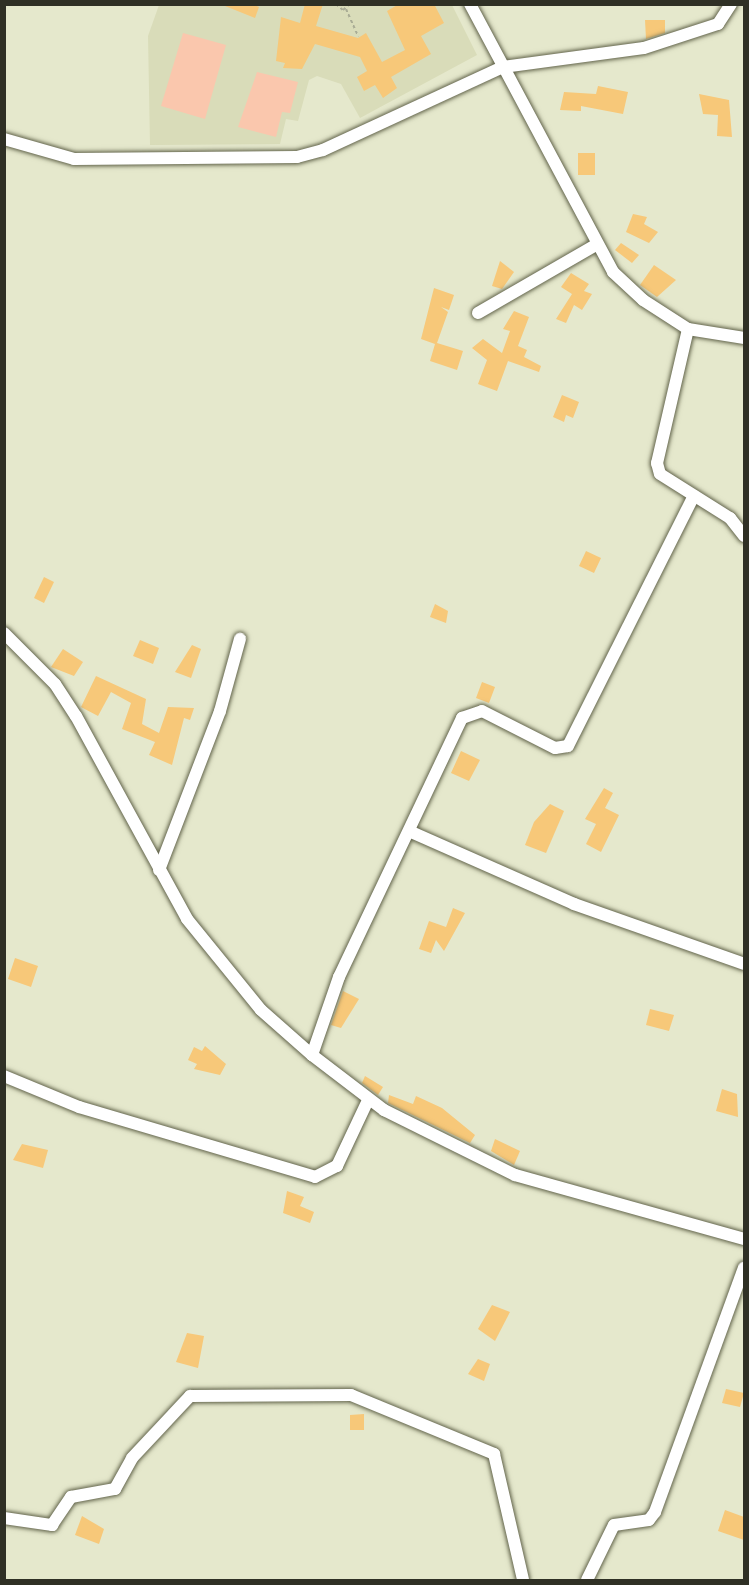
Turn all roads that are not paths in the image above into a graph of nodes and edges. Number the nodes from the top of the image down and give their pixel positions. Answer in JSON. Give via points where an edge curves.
{"nodes":[{"id":1,"x":470,"y":4,"type":"edge"},
{"id":2,"x":731,"y":4,"type":"edge"},
{"id":3,"x":503,"y":67,"type":"junction"},
{"id":4,"x":4,"y":139,"type":"edge"},
{"id":5,"x":596,"y":245,"type":"junction"},
{"id":6,"x":478,"y":313,"type":"dead end"},
{"id":7,"x":688,"y":328,"type":"junction"},
{"id":8,"x":744,"y":338,"type":"edge"},
{"id":9,"x":694,"y":496,"type":"junction"},
{"id":10,"x":744,"y":536,"type":"edge"},
{"id":11,"x":4,"y":633,"type":"edge"},
{"id":12,"x":240,"y":639,"type":"dead end"},
{"id":13,"x":411,"y":832,"type":"junction"},
{"id":14,"x":159,"y":870,"type":"junction"},
{"id":15,"x":744,"y":964,"type":"edge"},
{"id":16,"x":312,"y":1055,"type":"junction"},
{"id":17,"x":4,"y":1076,"type":"edge"},
{"id":18,"x":368,"y":1100,"type":"junction"},
{"id":19,"x":744,"y":1239,"type":"edge"},
{"id":20,"x":744,"y":1268,"type":"edge"},
{"id":21,"x":4,"y":1518,"type":"edge"},
{"id":22,"x":523,"y":1581,"type":"edge"},
{"id":23,"x":587,"y":1581,"type":"edge"}],
"edges":[{"from":1,"to":3,"type":"street"},
{"from":2,"to":3,"type":"street","via":[[718,24],[644,48]]},
{"from":3,"to":4,"type":"street","via":[[323,150],[297,157],[74,159]]},
{"from":3,"to":5,"type":"street"},
{"from":5,"to":6,"type":"street"},
{"from":5,"to":7,"type":"street","via":[[643,300]]},
{"from":7,"to":8,"type":"street"},
{"from":7,"to":9,"type":"street","via":[[657,463],[669,484]]},
{"from":9,"to":10,"type":"street","via":[[730,518]]},
{"from":9,"to":13,"type":"street","via":[[568,746],[555,748],[482,711],[469,713],[457,725]]},
{"from":11,"to":14,"type":"street","via":[[56,684]]},
{"from":12,"to":14,"type":"street","via":[[220,711]]},
{"from":13,"to":15,"type":"street","via":[[584,908]]},
{"from":13,"to":16,"type":"street","via":[[344,966]]},
{"from":14,"to":16,"type":"street","via":[[187,919],[232,977]]},
{"from":16,"to":18,"type":"street"},
{"from":17,"to":18,"type":"street","via":[[79,1107],[315,1177],[337,1166]]},
{"from":18,"to":19,"type":"street","via":[[515,1175]]},
{"from":20,"to":23,"type":"street","via":[[655,1512],[649,1520],[614,1524]]},
{"from":21,"to":22,"type":"street","via":[[52,1525],[71,1497],[115,1490],[132,1458],[190,1396],[351,1395],[494,1454]]}]}
